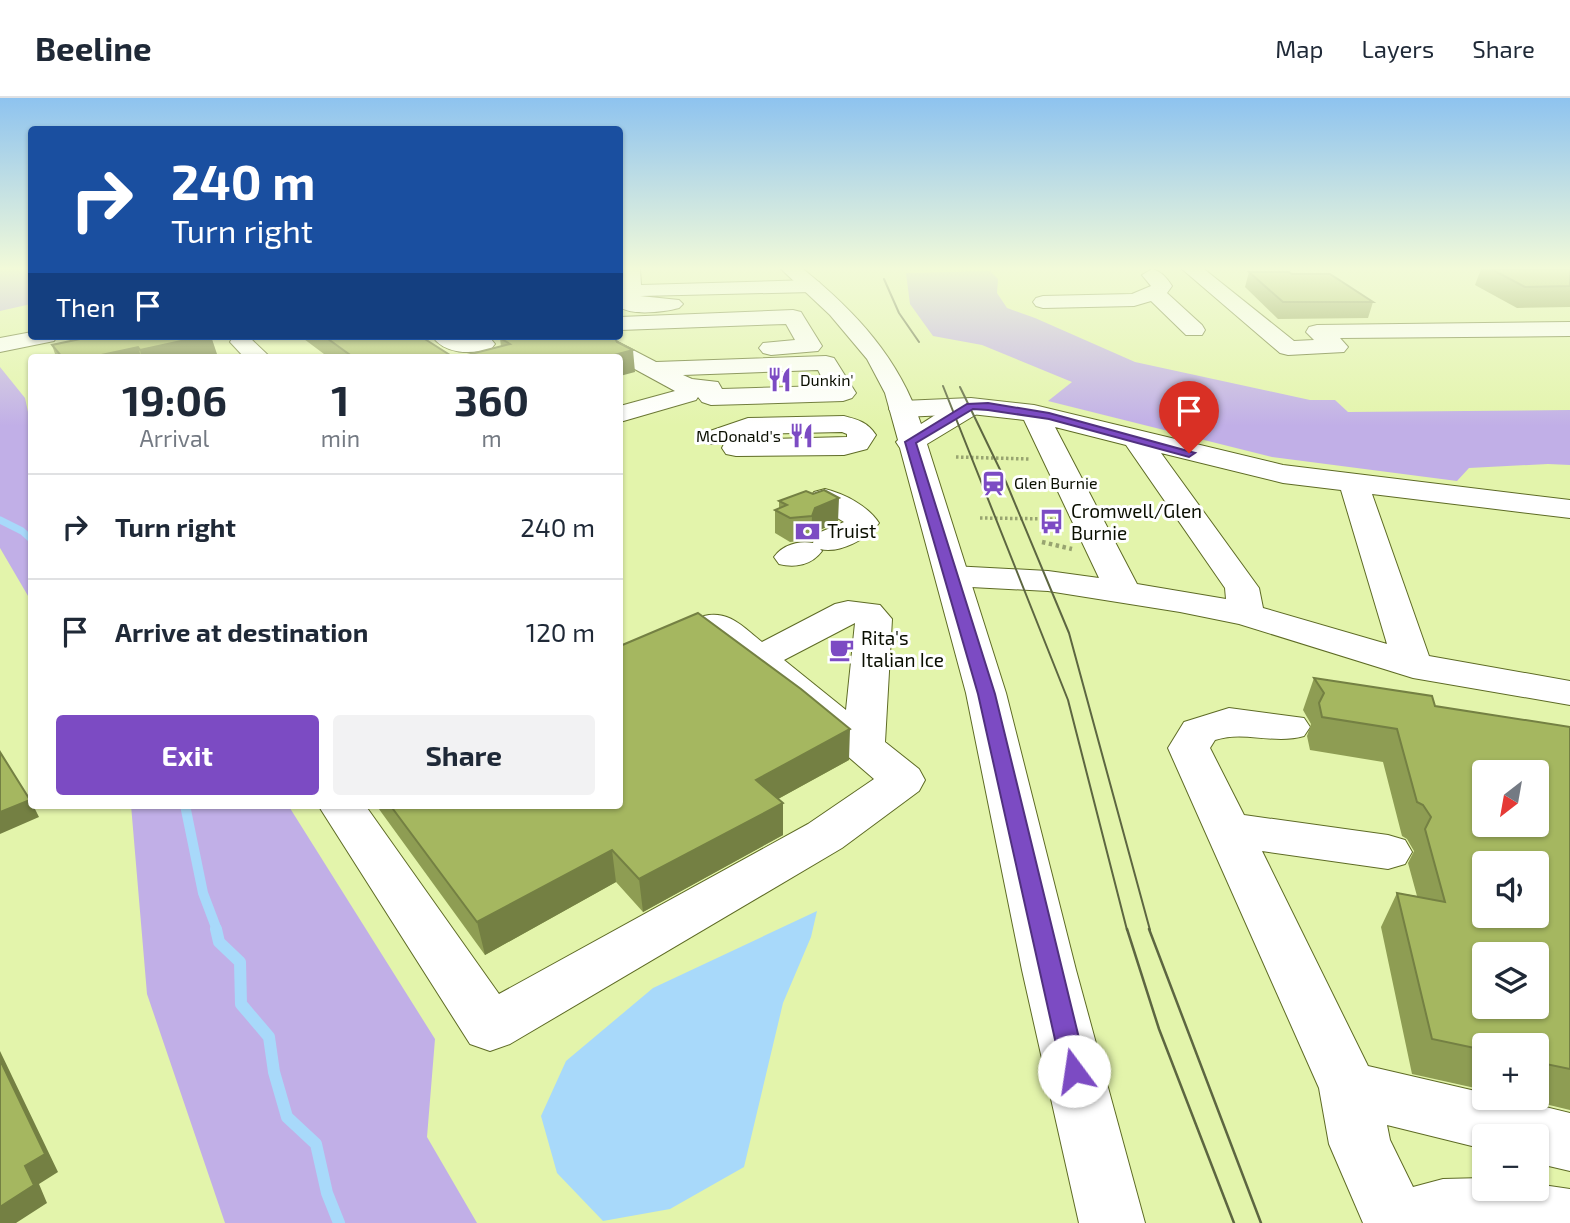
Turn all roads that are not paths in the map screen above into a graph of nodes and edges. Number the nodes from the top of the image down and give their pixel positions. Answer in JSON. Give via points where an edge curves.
{"nodes":[{"id":1,"x":682,"y":322,"type":"edge"},
{"id":2,"x":796,"y":322,"type":"edge"},
{"id":3,"x":847,"y":322,"type":"edge"},
{"id":4,"x":1185,"y":322,"type":"edge"},
{"id":5,"x":1256,"y":322,"type":"edge"},
{"id":6,"x":623,"y":324,"type":"edge"},
{"id":7,"x":1570,"y":329,"type":"edge"},
{"id":8,"x":1194,"y":330,"type":"dead end"},
{"id":9,"x":449,"y":340,"type":"edge"},
{"id":10,"x":597,"y":340,"type":"edge"},
{"id":11,"x":34,"y":344,"type":"edge"},
{"id":12,"x":0,"y":345,"type":"edge"},
{"id":13,"x":489,"y":350,"type":"edge"},
{"id":14,"x":622,"y":353,"type":"junction"},
{"id":15,"x":818,"y":354,"type":"junction"},
{"id":16,"x":684,"y":385,"type":"junction"},
{"id":17,"x":631,"y":386,"type":"dead end"},
{"id":18,"x":971,"y":406,"type":"junction"},
{"id":19,"x":902,"y":409,"type":"junction"},
{"id":20,"x":623,"y":413,"type":"edge"},
{"id":21,"x":1034,"y":413,"type":"junction"},
{"id":22,"x":1136,"y":439,"type":"junction"},
{"id":23,"x":910,"y":442,"type":"junction"},
{"id":24,"x":1354,"y":485,"type":"junction"},
{"id":25,"x":825,"y":498,"type":"edge"},
{"id":26,"x":1570,"y":509,"type":"edge"},
{"id":27,"x":808,"y":550,"type":"dead end"},
{"id":28,"x":952,"y":576,"type":"junction"},
{"id":29,"x":1123,"y":592,"type":"junction"},
{"id":30,"x":1245,"y":614,"type":"junction"},
{"id":31,"x":717,"y":624,"type":"edge"},
{"id":32,"x":758,"y":659,"type":"junction"},
{"id":33,"x":1413,"y":666,"type":"junction"},
{"id":34,"x":1570,"y":693,"type":"edge"},
{"id":35,"x":1289,"y":727,"type":"dead end"},
{"id":36,"x":863,"y":747,"type":"junction"},
{"id":37,"x":344,"y":809,"type":"edge"},
{"id":38,"x":1229,"y":830,"type":"junction"},
{"id":39,"x":1388,"y":852,"type":"dead end"},
{"id":40,"x":1349,"y":1087,"type":"junction"},
{"id":41,"x":1570,"y":1142,"type":"edge"},
{"id":42,"x":1570,"y":1222,"type":"edge"},
{"id":43,"x":1112,"y":1223,"type":"edge"},
{"id":44,"x":1396,"y":1223,"type":"edge"},
{"id":45,"x":1403,"y":1223,"type":"edge"}],
"edges":[{"from":1,"to":6,"type":"main road"},
{"from":2,"to":15,"type":"main road"},
{"from":3,"to":19,"type":"main road","via":[[886,368]]},
{"from":4,"to":8,"type":"main road"},
{"from":5,"to":7,"type":"main road","via":[[1289,348],[1336,347],[1317,332]]},
{"from":9,"to":13,"type":"main road"},
{"from":10,"to":14,"type":"main road"},
{"from":11,"to":12,"type":"main road"},
{"from":14,"to":15,"type":"main road"},
{"from":14,"to":16,"type":"main road"},
{"from":15,"to":16,"type":"main road"},
{"from":15,"to":16,"type":"main road","via":[[843,393],[711,397]]},
{"from":16,"to":17,"type":"main road"},
{"from":16,"to":20,"type":"main road"},
{"from":18,"to":19,"type":"main road"},
{"from":18,"to":21,"type":"main road"},
{"from":18,"to":23,"type":"main road"},
{"from":19,"to":23,"type":"main road"},
{"from":21,"to":22,"type":"main road"},
{"from":21,"to":29,"type":"main road"},
{"from":22,"to":24,"type":"main road","via":[[1247,467]]},
{"from":22,"to":30,"type":"main road","via":[[1242,588]]},
{"from":23,"to":28,"type":"main road"},
{"from":24,"to":26,"type":"main road"},
{"from":24,"to":33,"type":"main road"},
{"from":25,"to":27,"type":"main road","via":[[863,523]]},
{"from":28,"to":29,"type":"main road","via":[[1048,581]]},
{"from":28,"to":43,"type":"main road","via":[[986,694]]},
{"from":29,"to":30,"type":"main road"},
{"from":30,"to":33,"type":"main road"},
{"from":31,"to":32,"type":"main road"},
{"from":32,"to":36,"type":"main road"},
{"from":32,"to":36,"type":"main road","via":[[848,612],[867,613],[874,619]]},
{"from":33,"to":34,"type":"main road"},
{"from":35,"to":38,"type":"main road","via":[[1229,721],[1199,731],[1189,748]]},
{"from":36,"to":37,"type":"main road","via":[[903,780],[825,836],[490,1027]]},
{"from":38,"to":39,"type":"main road"},
{"from":38,"to":40,"type":"main road"},
{"from":40,"to":41,"type":"main road"},
{"from":40,"to":44,"type":"main road","via":[[1360,1144]]},
{"from":42,"to":45,"type":"main road","via":[[1455,1211]]}]}
